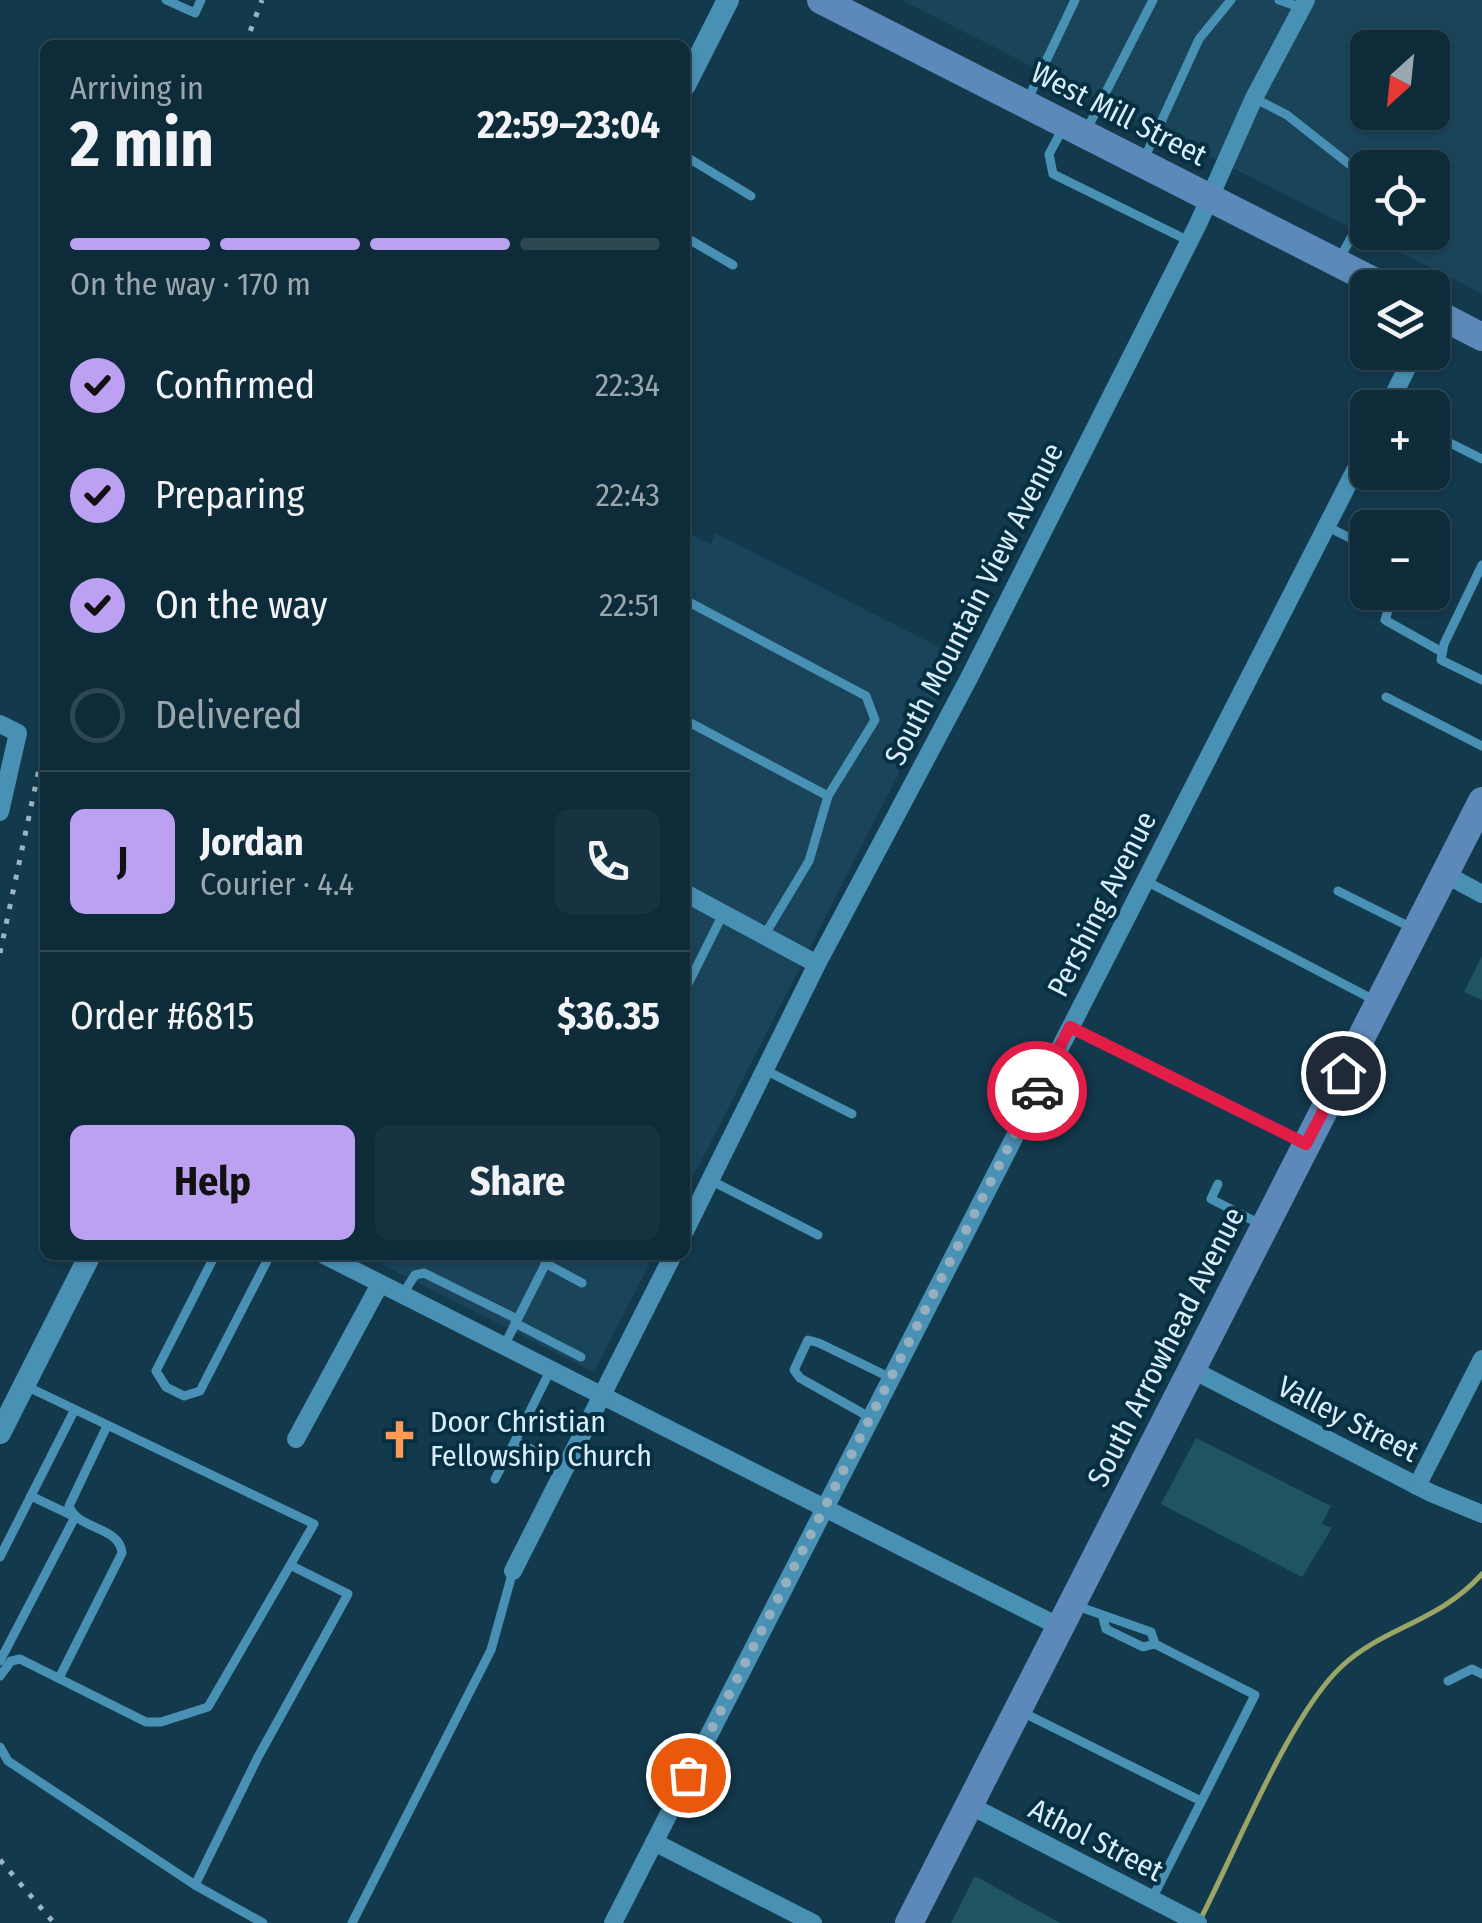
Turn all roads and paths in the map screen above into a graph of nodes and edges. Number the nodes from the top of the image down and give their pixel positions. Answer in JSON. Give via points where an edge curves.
{"nodes":[{"id":1,"x":166,"y":0,"type":"edge"},
{"id":2,"x":201,"y":0,"type":"edge"},
{"id":3,"x":728,"y":0,"type":"edge"},
{"id":4,"x":821,"y":0,"type":"edge"},
{"id":5,"x":1075,"y":0,"type":"edge"},
{"id":6,"x":1152,"y":0,"type":"edge"},
{"id":7,"x":1230,"y":0,"type":"edge"},
{"id":8,"x":1280,"y":0,"type":"edge"},
{"id":9,"x":1304,"y":4,"type":"edge"},
{"id":10,"x":690,"y":75,"type":"edge"},
{"id":11,"x":1254,"y":98,"type":"junction"},
{"id":12,"x":1026,"y":104,"type":"junction"},
{"id":13,"x":1075,"y":128,"type":"junction"},
{"id":14,"x":690,"y":159,"type":"edge"},
{"id":15,"x":1142,"y":162,"type":"junction"},
{"id":16,"x":1350,"y":165,"type":"edge"},
{"id":17,"x":751,"y":196,"type":"dead end"},
{"id":18,"x":1211,"y":197,"type":"junction"},
{"id":19,"x":690,"y":240,"type":"edge"},
{"id":20,"x":1350,"y":241,"type":"edge"},
{"id":21,"x":1189,"y":242,"type":"junction"},
{"id":22,"x":1338,"y":262,"type":"junction"},
{"id":23,"x":733,"y":265,"type":"dead end"},
{"id":24,"x":1353,"y":270,"type":"edge"},
{"id":25,"x":1450,"y":320,"type":"edge"},
{"id":26,"x":1480,"y":331,"type":"edge"},
{"id":27,"x":1450,"y":443,"type":"edge"},
{"id":28,"x":1482,"y":459,"type":"edge"},
{"id":29,"x":1350,"y":480,"type":"edge"},
{"id":30,"x":1326,"y":526,"type":"junction"},
{"id":31,"x":1350,"y":538,"type":"edge"},
{"id":32,"x":1482,"y":566,"type":"edge"},
{"id":33,"x":690,"y":603,"type":"edge"},
{"id":34,"x":1388,"y":610,"type":"edge"},
{"id":35,"x":1442,"y":652,"type":"junction"},
{"id":36,"x":1482,"y":680,"type":"edge"},
{"id":37,"x":1386,"y":697,"type":"dead end"},
{"id":38,"x":690,"y":723,"type":"edge"},
{"id":39,"x":0,"y":724,"type":"edge"},
{"id":40,"x":1482,"y":746,"type":"edge"},
{"id":41,"x":828,"y":796,"type":"junction"},
{"id":42,"x":1482,"y":800,"type":"edge"},
{"id":43,"x":0,"y":812,"type":"edge"},
{"id":44,"x":1445,"y":874,"type":"junction"},
{"id":45,"x":1145,"y":881,"type":"junction"},
{"id":46,"x":1338,"y":891,"type":"dead end"},
{"id":47,"x":1482,"y":894,"type":"edge"},
{"id":48,"x":690,"y":896,"type":"edge"},
{"id":49,"x":724,"y":914,"type":"junction"},
{"id":50,"x":1416,"y":930,"type":"junction"},
{"id":51,"x":764,"y":936,"type":"junction"},
{"id":52,"x":817,"y":964,"type":"junction"},
{"id":53,"x":690,"y":980,"type":"edge"},
{"id":54,"x":1379,"y":1002,"type":"junction"},
{"id":55,"x":1070,"y":1027,"type":"junction"},
{"id":56,"x":764,"y":1070,"type":"junction"},
{"id":57,"x":852,"y":1114,"type":"dead end"},
{"id":58,"x":1306,"y":1144,"type":"junction"},
{"id":59,"x":710,"y":1180,"type":"junction"},
{"id":60,"x":1218,"y":1184,"type":"dead end"},
{"id":61,"x":690,"y":1221,"type":"edge"},
{"id":62,"x":1264,"y":1226,"type":"junction"},
{"id":63,"x":818,"y":1235,"type":"dead end"},
{"id":64,"x":87,"y":1260,"type":"edge"},
{"id":65,"x":212,"y":1260,"type":"edge"},
{"id":66,"x":267,"y":1260,"type":"edge"},
{"id":67,"x":547,"y":1260,"type":"edge"},
{"id":68,"x":549,"y":1260,"type":"edge"},
{"id":69,"x":671,"y":1260,"type":"edge"},
{"id":70,"x":349,"y":1261,"type":"edge"},
{"id":71,"x":582,"y":1283,"type":"dead end"},
{"id":72,"x":380,"y":1284,"type":"junction"},
{"id":73,"x":402,"y":1295,"type":"junction"},
{"id":74,"x":516,"y":1321,"type":"junction"},
{"id":75,"x":504,"y":1346,"type":"junction"},
{"id":76,"x":581,"y":1357,"type":"dead end"},
{"id":77,"x":1482,"y":1359,"type":"edge"},
{"id":78,"x":552,"y":1369,"type":"junction"},
{"id":79,"x":1191,"y":1369,"type":"junction"},
{"id":80,"x":891,"y":1378,"type":"junction"},
{"id":81,"x":24,"y":1384,"type":"junction"},
{"id":82,"x":604,"y":1395,"type":"junction"},
{"id":83,"x":74,"y":1410,"type":"junction"},
{"id":84,"x":871,"y":1418,"type":"junction"},
{"id":85,"x":107,"y":1426,"type":"junction"},
{"id":86,"x":0,"y":1432,"type":"edge"},
{"id":87,"x":296,"y":1439,"type":"dead end"},
{"id":88,"x":515,"y":1441,"type":"junction"},
{"id":89,"x":566,"y":1467,"type":"junction"},
{"id":90,"x":495,"y":1479,"type":"dead end"},
{"id":91,"x":1417,"y":1486,"type":"junction"},
{"id":92,"x":31,"y":1496,"type":"junction"},
{"id":93,"x":826,"y":1506,"type":"junction"},
{"id":94,"x":1482,"y":1514,"type":"edge"},
{"id":95,"x":75,"y":1517,"type":"junction"},
{"id":96,"x":0,"y":1557,"type":"edge"},
{"id":97,"x":292,"y":1566,"type":"junction"},
{"id":98,"x":513,"y":1571,"type":"joint"},
{"id":99,"x":1066,"y":1615,"type":"junction"},
{"id":100,"x":1103,"y":1618,"type":"junction"},
{"id":101,"x":1155,"y":1644,"type":"junction"},
{"id":102,"x":0,"y":1661,"type":"edge"},
{"id":103,"x":1482,"y":1674,"type":"edge"},
{"id":104,"x":0,"y":1676,"type":"edge"},
{"id":105,"x":58,"y":1678,"type":"junction"},
{"id":106,"x":1448,"y":1680,"type":"dead end"},
{"id":107,"x":1017,"y":1710,"type":"junction"},
{"id":108,"x":0,"y":1747,"type":"edge"},
{"id":109,"x":1201,"y":1801,"type":"junction"},
{"id":110,"x":969,"y":1805,"type":"junction"},
{"id":111,"x":654,"y":1842,"type":"junction"},
{"id":112,"x":195,"y":1885,"type":"junction"},
{"id":113,"x":1152,"y":1900,"type":"junction"},
{"id":114,"x":1194,"y":1922,"type":"edge"},
{"id":115,"x":262,"y":1923,"type":"edge"},
{"id":116,"x":352,"y":1923,"type":"edge"},
{"id":117,"x":613,"y":1923,"type":"edge"},
{"id":118,"x":813,"y":1923,"type":"edge"},
{"id":119,"x":909,"y":1923,"type":"edge"}],
"edges":[{"from":1,"to":2,"type":"lane","via":[[194,13]]},
{"from":3,"to":10,"type":"street"},
{"from":4,"to":12,"type":"main road","name":"West Mill Street"},
{"from":5,"to":12,"type":"lane"},
{"from":6,"to":13,"type":"lane"},
{"from":7,"to":15,"type":"lane","via":[[1199,39]]},
{"from":8,"to":9,"type":"lane"},
{"from":9,"to":11,"type":"street","name":"South Mountain View Avenue"},
{"from":11,"to":16,"type":"lane"},
{"from":11,"to":18,"type":"street","name":"South Mountain View Avenue"},
{"from":12,"to":13,"type":"main road","name":"West Mill Street"},
{"from":13,"to":15,"type":"main road","name":"West Mill Street"},
{"from":13,"to":21,"type":"lane","via":[[1050,154],[1053,174]]},
{"from":14,"to":17,"type":"lane"},
{"from":15,"to":18,"type":"main road","name":"West Mill Street"},
{"from":18,"to":21,"type":"street","name":"South Mountain View Avenue"},
{"from":18,"to":22,"type":"main road","name":"West Mill Street"},
{"from":19,"to":23,"type":"lane"},
{"from":20,"to":22,"type":"lane"},
{"from":21,"to":52,"type":"street","name":"South Mountain View Avenue"},
{"from":22,"to":24,"type":"main road","name":"West Mill Street"},
{"from":25,"to":26,"type":"main road"},
{"from":27,"to":28,"type":"lane"},
{"from":29,"to":30,"type":"street","name":"Pershing Avenue"},
{"from":30,"to":31,"type":"lane"},
{"from":30,"to":45,"type":"street","name":"Pershing Avenue"},
{"from":32,"to":35,"type":"lane"},
{"from":33,"to":41,"type":"lane","via":[[866,696],[875,720]]},
{"from":34,"to":35,"type":"lane","via":[[1391,628]]},
{"from":35,"to":36,"type":"lane","via":[[1441,660]]},
{"from":37,"to":40,"type":"lane"},
{"from":38,"to":41,"type":"lane"},
{"from":39,"to":43,"type":"street","via":[[18,733]]},
{"from":41,"to":51,"type":"lane","via":[[810,861]]},
{"from":42,"to":44,"type":"main road","name":"South Arrowhead Avenue"},
{"from":44,"to":47,"type":"street"},
{"from":44,"to":50,"type":"main road","name":"South Arrowhead Avenue"},
{"from":45,"to":54,"type":"lane"},
{"from":45,"to":55,"type":"street","name":"Pershing Avenue"},
{"from":46,"to":50,"type":"lane"},
{"from":48,"to":49,"type":"street"},
{"from":49,"to":51,"type":"street"},
{"from":49,"to":53,"type":"lane"},
{"from":50,"to":54,"type":"main road","name":"South Arrowhead Avenue"},
{"from":51,"to":52,"type":"street"},
{"from":52,"to":56,"type":"street","name":"South Mountain View Avenue"},
{"from":54,"to":58,"type":"main road","name":"South Arrowhead Avenue"},
{"from":55,"to":58,"type":"lane"},
{"from":55,"to":80,"type":"street","name":"Pershing Avenue"},
{"from":56,"to":57,"type":"lane"},
{"from":56,"to":59,"type":"street","name":"South Mountain View Avenue"},
{"from":58,"to":62,"type":"main road","name":"South Arrowhead Avenue"},
{"from":59,"to":61,"type":"street","name":"South Mountain View Avenue"},
{"from":59,"to":63,"type":"lane"},
{"from":60,"to":62,"type":"lane","via":[[1211,1199]]},
{"from":62,"to":79,"type":"main road","name":"South Arrowhead Avenue"},
{"from":64,"to":81,"type":"street"},
{"from":65,"to":66,"type":"lane","via":[[156,1371],[166,1387],[184,1396],[200,1392]]},
{"from":67,"to":74,"type":"lane"},
{"from":68,"to":71,"type":"lane"},
{"from":69,"to":82,"type":"street"},
{"from":70,"to":72,"type":"street"},
{"from":72,"to":73,"type":"street"},
{"from":72,"to":87,"type":"street"},
{"from":73,"to":74,"type":"lane","via":[[414,1275],[424,1273]]},
{"from":73,"to":75,"type":"street"},
{"from":74,"to":75,"type":"lane"},
{"from":74,"to":76,"type":"lane"},
{"from":75,"to":78,"type":"street"},
{"from":77,"to":91,"type":"street"},
{"from":78,"to":82,"type":"street"},
{"from":78,"to":88,"type":"lane"},
{"from":79,"to":91,"type":"street","name":"Valley Street"},
{"from":79,"to":99,"type":"main road","name":"South Arrowhead Avenue"},
{"from":80,"to":84,"type":"street","name":"Pershing Avenue"},
{"from":80,"to":84,"type":"lane","via":[[819,1343],[808,1340],[801,1348],[794,1370],[800,1378]]},
{"from":81,"to":83,"type":"lane"},
{"from":81,"to":86,"type":"street"},
{"from":82,"to":89,"type":"street"},
{"from":82,"to":93,"type":"street"},
{"from":83,"to":85,"type":"lane"},
{"from":83,"to":92,"type":"lane"},
{"from":84,"to":93,"type":"street","name":"Pershing Avenue"},
{"from":85,"to":95,"type":"lane","via":[[72,1495]]},
{"from":85,"to":97,"type":"lane","via":[[311,1520]]},
{"from":88,"to":89,"type":"lane"},
{"from":88,"to":90,"type":"lane"},
{"from":89,"to":98,"type":"street"},
{"from":91,"to":94,"type":"street","name":"Valley Street"},
{"from":92,"to":95,"type":"lane"},
{"from":92,"to":96,"type":"lane"},
{"from":93,"to":99,"type":"street"},
{"from":93,"to":111,"type":"street","name":"Pershing Avenue"},
{"from":95,"to":102,"type":"lane"},
{"from":95,"to":105,"type":"lane","via":[[116,1539],[122,1553]]},
{"from":97,"to":105,"type":"lane","via":[[208,1707],[146,1722]]},
{"from":97,"to":112,"type":"lane","via":[[348,1594]]},
{"from":98,"to":116,"type":"lane","via":[[491,1650]]},
{"from":99,"to":100,"type":"lane"},
{"from":99,"to":107,"type":"main road","name":"South Arrowhead Avenue"},
{"from":100,"to":101,"type":"lane","via":[[1106,1629],[1143,1646]]},
{"from":100,"to":101,"type":"lane","via":[[1114,1615],[1151,1632]]},
{"from":101,"to":109,"type":"lane","via":[[1256,1695]]},
{"from":103,"to":106,"type":"lane","via":[[1472,1669]]},
{"from":104,"to":105,"type":"lane","via":[[17,1658]]},
{"from":107,"to":109,"type":"lane"},
{"from":107,"to":110,"type":"main road","name":"South Arrowhead Avenue"},
{"from":108,"to":112,"type":"lane","via":[[8,1762]]},
{"from":109,"to":113,"type":"lane"},
{"from":110,"to":113,"type":"street","name":"Athol Street"},
{"from":110,"to":119,"type":"main road","name":"South Arrowhead Avenue"},
{"from":111,"to":117,"type":"street","name":"Pershing Avenue"},
{"from":111,"to":118,"type":"street"},
{"from":112,"to":115,"type":"lane"},
{"from":113,"to":114,"type":"street","name":"Athol Street"}]}
